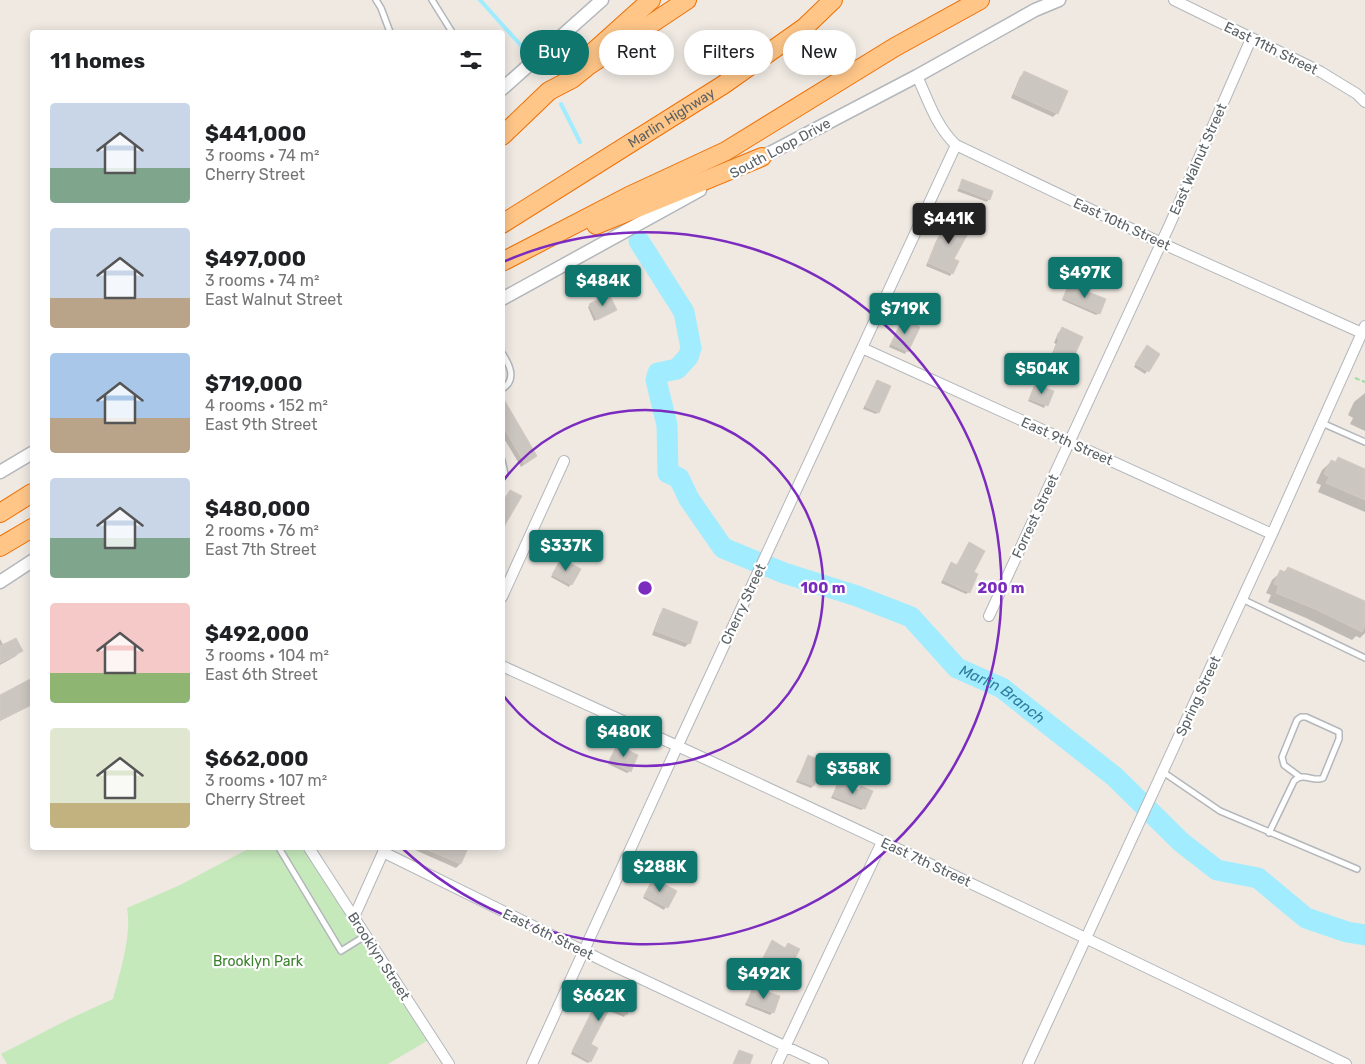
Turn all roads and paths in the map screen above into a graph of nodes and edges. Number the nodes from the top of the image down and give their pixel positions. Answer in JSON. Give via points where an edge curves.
{"nodes":[{"id":1,"x":376,"y":0,"type":"edge"},
{"id":2,"x":432,"y":0,"type":"edge"},
{"id":3,"x":602,"y":0,"type":"edge"},
{"id":4,"x":651,"y":0,"type":"edge"},
{"id":5,"x":687,"y":0,"type":"edge"},
{"id":6,"x":833,"y":0,"type":"edge"},
{"id":7,"x":980,"y":0,"type":"edge"},
{"id":8,"x":1059,"y":0,"type":"edge"},
{"id":9,"x":1174,"y":0,"type":"edge"},
{"id":10,"x":389,"y":30,"type":"edge"},
{"id":11,"x":451,"y":30,"type":"edge"},
{"id":12,"x":1251,"y":39,"type":"junction"},
{"id":13,"x":917,"y":76,"type":"junction"},
{"id":14,"x":505,"y":86,"type":"edge"},
{"id":15,"x":549,"y":90,"type":"junction"},
{"id":16,"x":1365,"y":102,"type":"edge"},
{"id":17,"x":505,"y":133,"type":"edge"},
{"id":18,"x":956,"y":145,"type":"junction"},
{"id":19,"x":762,"y":157,"type":"junction"},
{"id":20,"x":505,"y":222,"type":"edge"},
{"id":21,"x":1161,"y":243,"type":"junction"},
{"id":22,"x":505,"y":260,"type":"edge"},
{"id":23,"x":505,"y":261,"type":"edge"},
{"id":24,"x":505,"y":297,"type":"edge"},
{"id":25,"x":1363,"y":330,"type":"edge"},
{"id":26,"x":862,"y":348,"type":"junction"},
{"id":27,"x":505,"y":358,"type":"edge"},
{"id":28,"x":1353,"y":377,"type":"dead end"},
{"id":29,"x":1365,"y":382,"type":"edge"},
{"id":30,"x":505,"y":388,"type":"edge"},
{"id":31,"x":1322,"y":423,"type":"junction"},
{"id":32,"x":1365,"y":442,"type":"edge"},
{"id":33,"x":1069,"y":443,"type":"junction"},
{"id":34,"x":30,"y":454,"type":"edge"},
{"id":35,"x":564,"y":461,"type":"dead end"},
{"id":36,"x":0,"y":472,"type":"edge"},
{"id":37,"x":30,"y":494,"type":"edge"},
{"id":38,"x":0,"y":513,"type":"edge"},
{"id":39,"x":30,"y":529,"type":"edge"},
{"id":40,"x":1272,"y":534,"type":"junction"},
{"id":41,"x":0,"y":547,"type":"edge"},
{"id":42,"x":30,"y":561,"type":"edge"},
{"id":43,"x":0,"y":582,"type":"edge"},
{"id":44,"x":505,"y":590,"type":"edge"},
{"id":45,"x":1242,"y":600,"type":"junction"},
{"id":46,"x":989,"y":616,"type":"dead end"},
{"id":47,"x":1365,"y":658,"type":"edge"},
{"id":48,"x":505,"y":667,"type":"edge"},
{"id":49,"x":678,"y":745,"type":"junction"},
{"id":50,"x":1163,"y":772,"type":"junction"},
{"id":51,"x":1300,"y":776,"type":"junction"},
{"id":52,"x":1269,"y":832,"type":"junction"},
{"id":53,"x":882,"y":842,"type":"junction"},
{"id":54,"x":280,"y":850,"type":"edge"},
{"id":55,"x":310,"y":850,"type":"edge"},
{"id":56,"x":384,"y":850,"type":"edge"},
{"id":57,"x":1358,"y":869,"type":"dead end"},
{"id":58,"x":354,"y":917,"type":"junction"},
{"id":59,"x":366,"y":936,"type":"junction"},
{"id":60,"x":1087,"y":938,"type":"junction"},
{"id":61,"x":584,"y":951,"type":"junction"},
{"id":62,"x":785,"y":1046,"type":"junction"},
{"id":63,"x":449,"y":1064,"type":"edge"},
{"id":64,"x":532,"y":1064,"type":"edge"},
{"id":65,"x":777,"y":1064,"type":"edge"},
{"id":66,"x":823,"y":1064,"type":"edge"},
{"id":67,"x":1028,"y":1064,"type":"edge"},
{"id":68,"x":1346,"y":1064,"type":"edge"}],
"edges":[{"from":1,"to":10,"type":"lane"},
{"from":2,"to":11,"type":"lane"},
{"from":3,"to":14,"type":"street"},
{"from":4,"to":15,"type":"highway"},
{"from":5,"to":15,"type":"highway","via":[[572,79]]},
{"from":6,"to":20,"type":"highway","name":"Marlin Highway","via":[[805,27],[723,85]]},
{"from":7,"to":22,"type":"highway","via":[[896,47],[726,151],[629,196]]},
{"from":8,"to":13,"type":"street","name":"South Loop Drive","via":[[1035,10]]},
{"from":9,"to":12,"type":"street","name":"East 11th Street"},
{"from":12,"to":16,"type":"street","name":"East 11th Street","via":[[1321,72]]},
{"from":12,"to":21,"type":"street","name":"East Walnut Street"},
{"from":13,"to":18,"type":"street","name":"East 10th Street","via":[[938,124]]},
{"from":13,"to":19,"type":"street","name":"South Loop Drive"},
{"from":15,"to":17,"type":"highway"},
{"from":18,"to":21,"type":"street","name":"East 10th Street"},
{"from":18,"to":26,"type":"street","name":"Cherry Street"},
{"from":19,"to":23,"type":"highway"},
{"from":19,"to":24,"type":"street","name":"South Loop Drive"},
{"from":21,"to":25,"type":"street","name":"East 10th Street"},
{"from":21,"to":33,"type":"street","name":"East Walnut Street"},
{"from":25,"to":31,"type":"street","name":"Spring Street"},
{"from":26,"to":33,"type":"street","name":"East 9th Street"},
{"from":26,"to":49,"type":"street","name":"Cherry Street"},
{"from":27,"to":30,"type":"lane","via":[[511,378]]},
{"from":28,"to":29,"type":"path"},
{"from":31,"to":32,"type":"lane"},
{"from":31,"to":40,"type":"street","name":"Spring Street"},
{"from":33,"to":40,"type":"street","name":"East 9th Street"},
{"from":33,"to":46,"type":"street","name":"Forrest Street"},
{"from":34,"to":36,"type":"street"},
{"from":35,"to":44,"type":"street"},
{"from":37,"to":38,"type":"highway"},
{"from":39,"to":41,"type":"highway"},
{"from":40,"to":45,"type":"street","name":"Spring Street"},
{"from":42,"to":43,"type":"street"},
{"from":45,"to":47,"type":"lane"},
{"from":45,"to":50,"type":"street","name":"Spring Street"},
{"from":48,"to":49,"type":"street","name":"East 7th Street"},
{"from":49,"to":53,"type":"street","name":"East 7th Street"},
{"from":49,"to":61,"type":"street","name":"Cherry Street"},
{"from":50,"to":52,"type":"lane","via":[[1220,810]]},
{"from":50,"to":60,"type":"street","name":"Spring Street"},
{"from":51,"to":51,"type":"lane","via":[[1316,780],[1323,778],[1340,736],[1335,729],[1306,717],[1297,720],[1282,757],[1284,765]]},
{"from":51,"to":52,"type":"lane","via":[[1294,781]]},
{"from":52,"to":57,"type":"lane"},
{"from":53,"to":60,"type":"street","name":"East 7th Street"},
{"from":53,"to":62,"type":"street"},
{"from":54,"to":59,"type":"lane","via":[[341,951]]},
{"from":55,"to":58,"type":"street","name":"Brooklyn Street"},
{"from":56,"to":58,"type":"street"},
{"from":56,"to":61,"type":"street","name":"East 6th Street"},
{"from":58,"to":59,"type":"street","name":"Brooklyn Street"},
{"from":59,"to":63,"type":"street","name":"Brooklyn Street"},
{"from":60,"to":67,"type":"street","name":"Spring Street"},
{"from":60,"to":68,"type":"street","name":"East 7th Street"},
{"from":61,"to":62,"type":"street","name":"East 6th Street"},
{"from":61,"to":64,"type":"street","name":"Cherry Street"},
{"from":62,"to":65,"type":"street"},
{"from":62,"to":66,"type":"street","name":"East 6th Street"}]}
